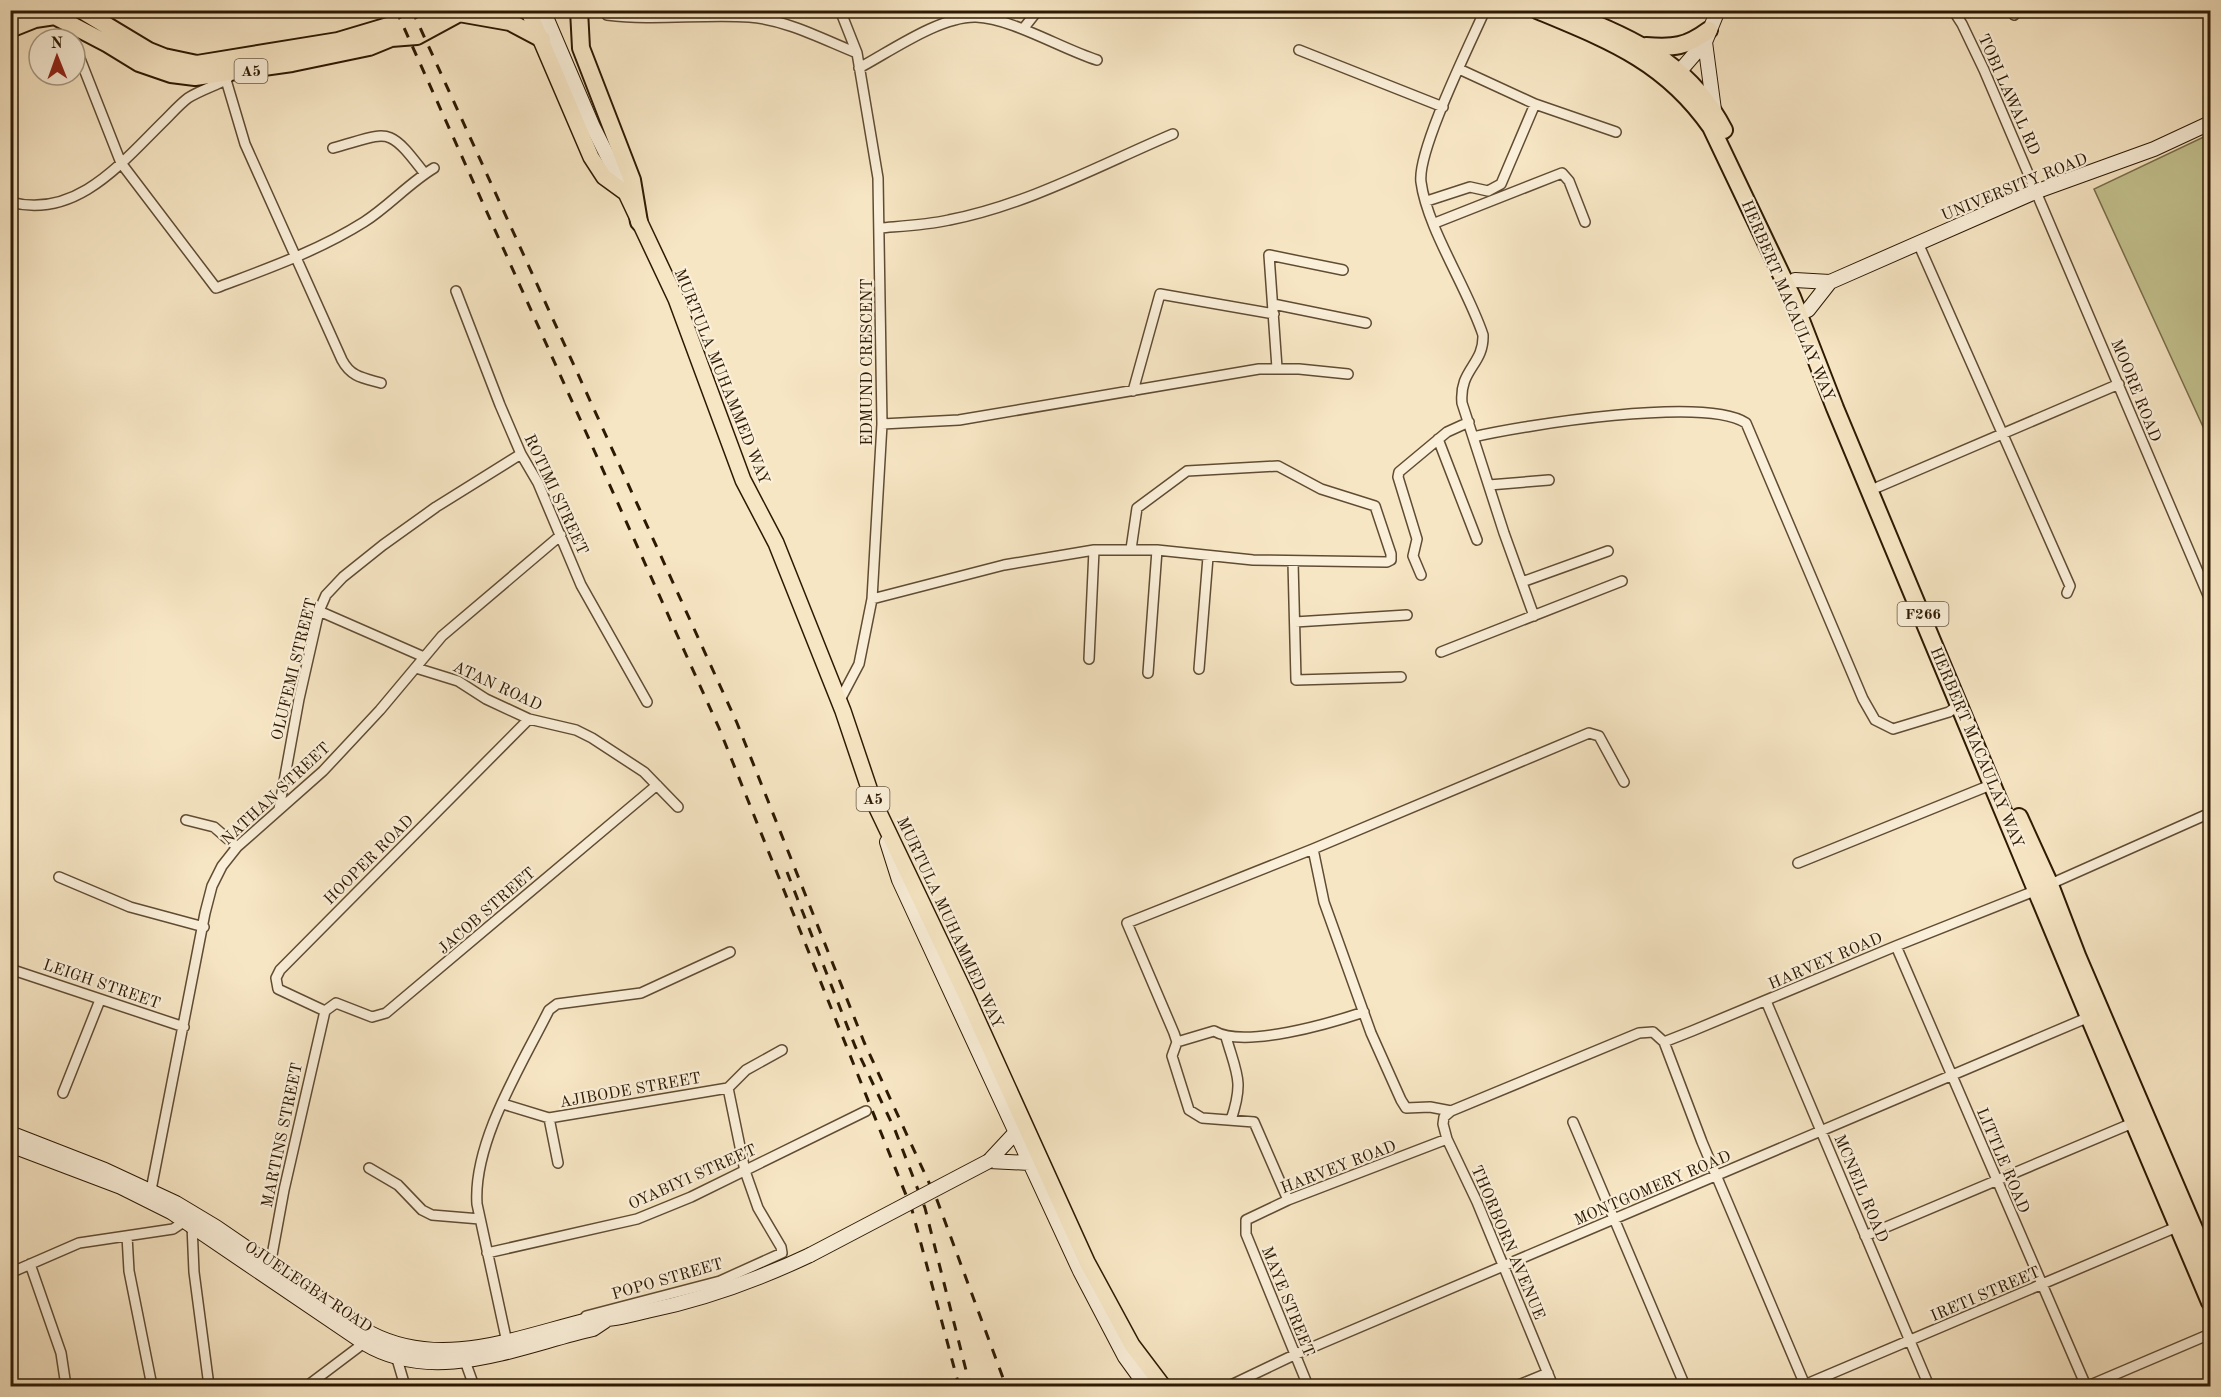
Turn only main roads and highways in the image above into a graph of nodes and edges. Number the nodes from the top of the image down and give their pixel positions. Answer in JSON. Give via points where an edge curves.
{"nodes":[{"id":1,"x":81,"y":10,"type":"edge"},
{"id":2,"x":430,"y":10,"type":"edge"},
{"id":3,"x":528,"y":10,"type":"edge"},
{"id":4,"x":543,"y":10,"type":"edge"},
{"id":5,"x":579,"y":10,"type":"edge"},
{"id":6,"x":1537,"y":10,"type":"edge"},
{"id":7,"x":1563,"y":10,"type":"edge"},
{"id":8,"x":1718,"y":10,"type":"edge"},
{"id":9,"x":462,"y":12,"type":"edge"},
{"id":10,"x":59,"y":22,"type":"edge"},
{"id":11,"x":10,"y":30,"type":"edge"},
{"id":12,"x":1707,"y":36,"type":"junction"},
{"id":13,"x":542,"y":39,"type":"junction"},
{"id":14,"x":1645,"y":46,"type":"junction"},
{"id":15,"x":1679,"y":72,"type":"junction"},
{"id":16,"x":1714,"y":110,"type":"junction"},
{"id":17,"x":2211,"y":123,"type":"edge"},
{"id":18,"x":626,"y":193,"type":"junction"},
{"id":19,"x":639,"y":222,"type":"junction"},
{"id":20,"x":1795,"y":280,"type":"junction"},
{"id":21,"x":1830,"y":282,"type":"junction"},
{"id":22,"x":1808,"y":310,"type":"junction"},
{"id":23,"x":873,"y":800,"type":"junction"},
{"id":24,"x":2044,"y":888,"type":"junction"},
{"id":25,"x":1016,"y":1132,"type":"junction"},
{"id":26,"x":10,"y":1133,"type":"edge"},
{"id":27,"x":10,"y":1145,"type":"edge"},
{"id":28,"x":989,"y":1161,"type":"junction"},
{"id":29,"x":1030,"y":1163,"type":"junction"},
{"id":30,"x":2211,"y":1266,"type":"edge"},
{"id":31,"x":2211,"y":1302,"type":"edge"},
{"id":32,"x":612,"y":1319,"type":"junction"},
{"id":33,"x":507,"y":1345,"type":"junction"},
{"id":34,"x":1146,"y":1386,"type":"edge"},
{"id":35,"x":1163,"y":1386,"type":"edge"}],
"edges":[{"from":1,"to":2,"type":"highway","number":"A5","via":[[149,51],[197,64],[360,37],[395,24],[418,23]]},
{"from":3,"to":13,"type":"main road","number":"A5"},
{"from":4,"to":18,"type":"main road"},
{"from":5,"to":19,"type":"highway","via":[[580,48],[632,180]]},
{"from":6,"to":24,"type":"highway","name":"HERBERT MACAULAY WAY","number":"F266","via":[[1653,66],[1694,102],[1711,127],[1792,297],[1853,452],[1994,784]]},
{"from":7,"to":14,"type":"highway","name":"HERBERT MACAULAY WAY","number":"F266"},
{"from":8,"to":12,"type":"main road"},
{"from":9,"to":10,"type":"highway","number":"A5","via":[[417,36],[391,38],[361,49],[229,77],[195,77],[153,69]]},
{"from":9,"to":13,"type":"highway","via":[[510,22]]},
{"from":10,"to":11,"type":"highway","via":[[34,19]]},
{"from":12,"to":14,"type":"highway","via":[[1682,46]]},
{"from":12,"to":15,"type":"main road"},
{"from":12,"to":16,"type":"main road"},
{"from":13,"to":18,"type":"main road","number":"A5","via":[[591,157],[604,177]]},
{"from":14,"to":15,"type":"highway","name":"HERBERT MACAULAY WAY","number":"F266"},
{"from":15,"to":16,"type":"highway","name":"HERBERT MACAULAY WAY","number":"F266"},
{"from":16,"to":20,"type":"highway","name":"HERBERT MACAULAY WAY","number":"F266"},
{"from":17,"to":21,"type":"main road","name":"UNIVERSITY ROAD","via":[[2154,149],[2036,192]]},
{"from":18,"to":19,"type":"main road","name":"MURTULA MUHAMMED WAY","number":"A5"},
{"from":19,"to":23,"type":"main road","name":"MURTULA MUHAMMED WAY","number":"A5","via":[[676,299],[743,480],[776,543],[843,711]]},
{"from":20,"to":21,"type":"main road"},
{"from":20,"to":22,"type":"highway","name":"HERBERT MACAULAY WAY","number":"F266"},
{"from":21,"to":22,"type":"main road"},
{"from":22,"to":24,"type":"highway","name":"HERBERT MACAULAY WAY","number":"F266"},
{"from":23,"to":25,"type":"main road","via":[[899,880]]},
{"from":23,"to":35,"type":"main road","name":"MURTULA MUHAMMED WAY","number":"A5","via":[[1087,1262],[1132,1345]]},
{"from":24,"to":30,"type":"highway","name":"HERBERT MACAULAY WAY","number":"F266"},
{"from":24,"to":31,"type":"highway","name":"HERBERT MACAULAY WAY","number":"F266","via":[[2089,1017]]},
{"from":25,"to":28,"type":"main road"},
{"from":25,"to":29,"type":"main road"},
{"from":26,"to":33,"type":"main road","name":"OJUELEGBA ROAD","via":[[151,1190],[216,1227],[389,1343],[417,1350],[453,1352]]},
{"from":27,"to":33,"type":"main road","name":"OJUELEGBA ROAD","via":[[121,1187],[189,1223],[364,1344],[398,1359],[429,1363],[465,1361]]},
{"from":28,"to":29,"type":"main road"},
{"from":28,"to":32,"type":"main road","name":"OJUELEGBA ROAD","bridge":true,"via":[[755,1281],[696,1300]]},
{"from":29,"to":34,"type":"main road","via":[[1105,1323]]},
{"from":32,"to":33,"type":"main road","name":"OJUELEGBA ROAD","via":[[588,1320]]},
{"from":32,"to":33,"type":"main road","name":"OJUELEGBA ROAD","via":[[593,1329]]}]}
